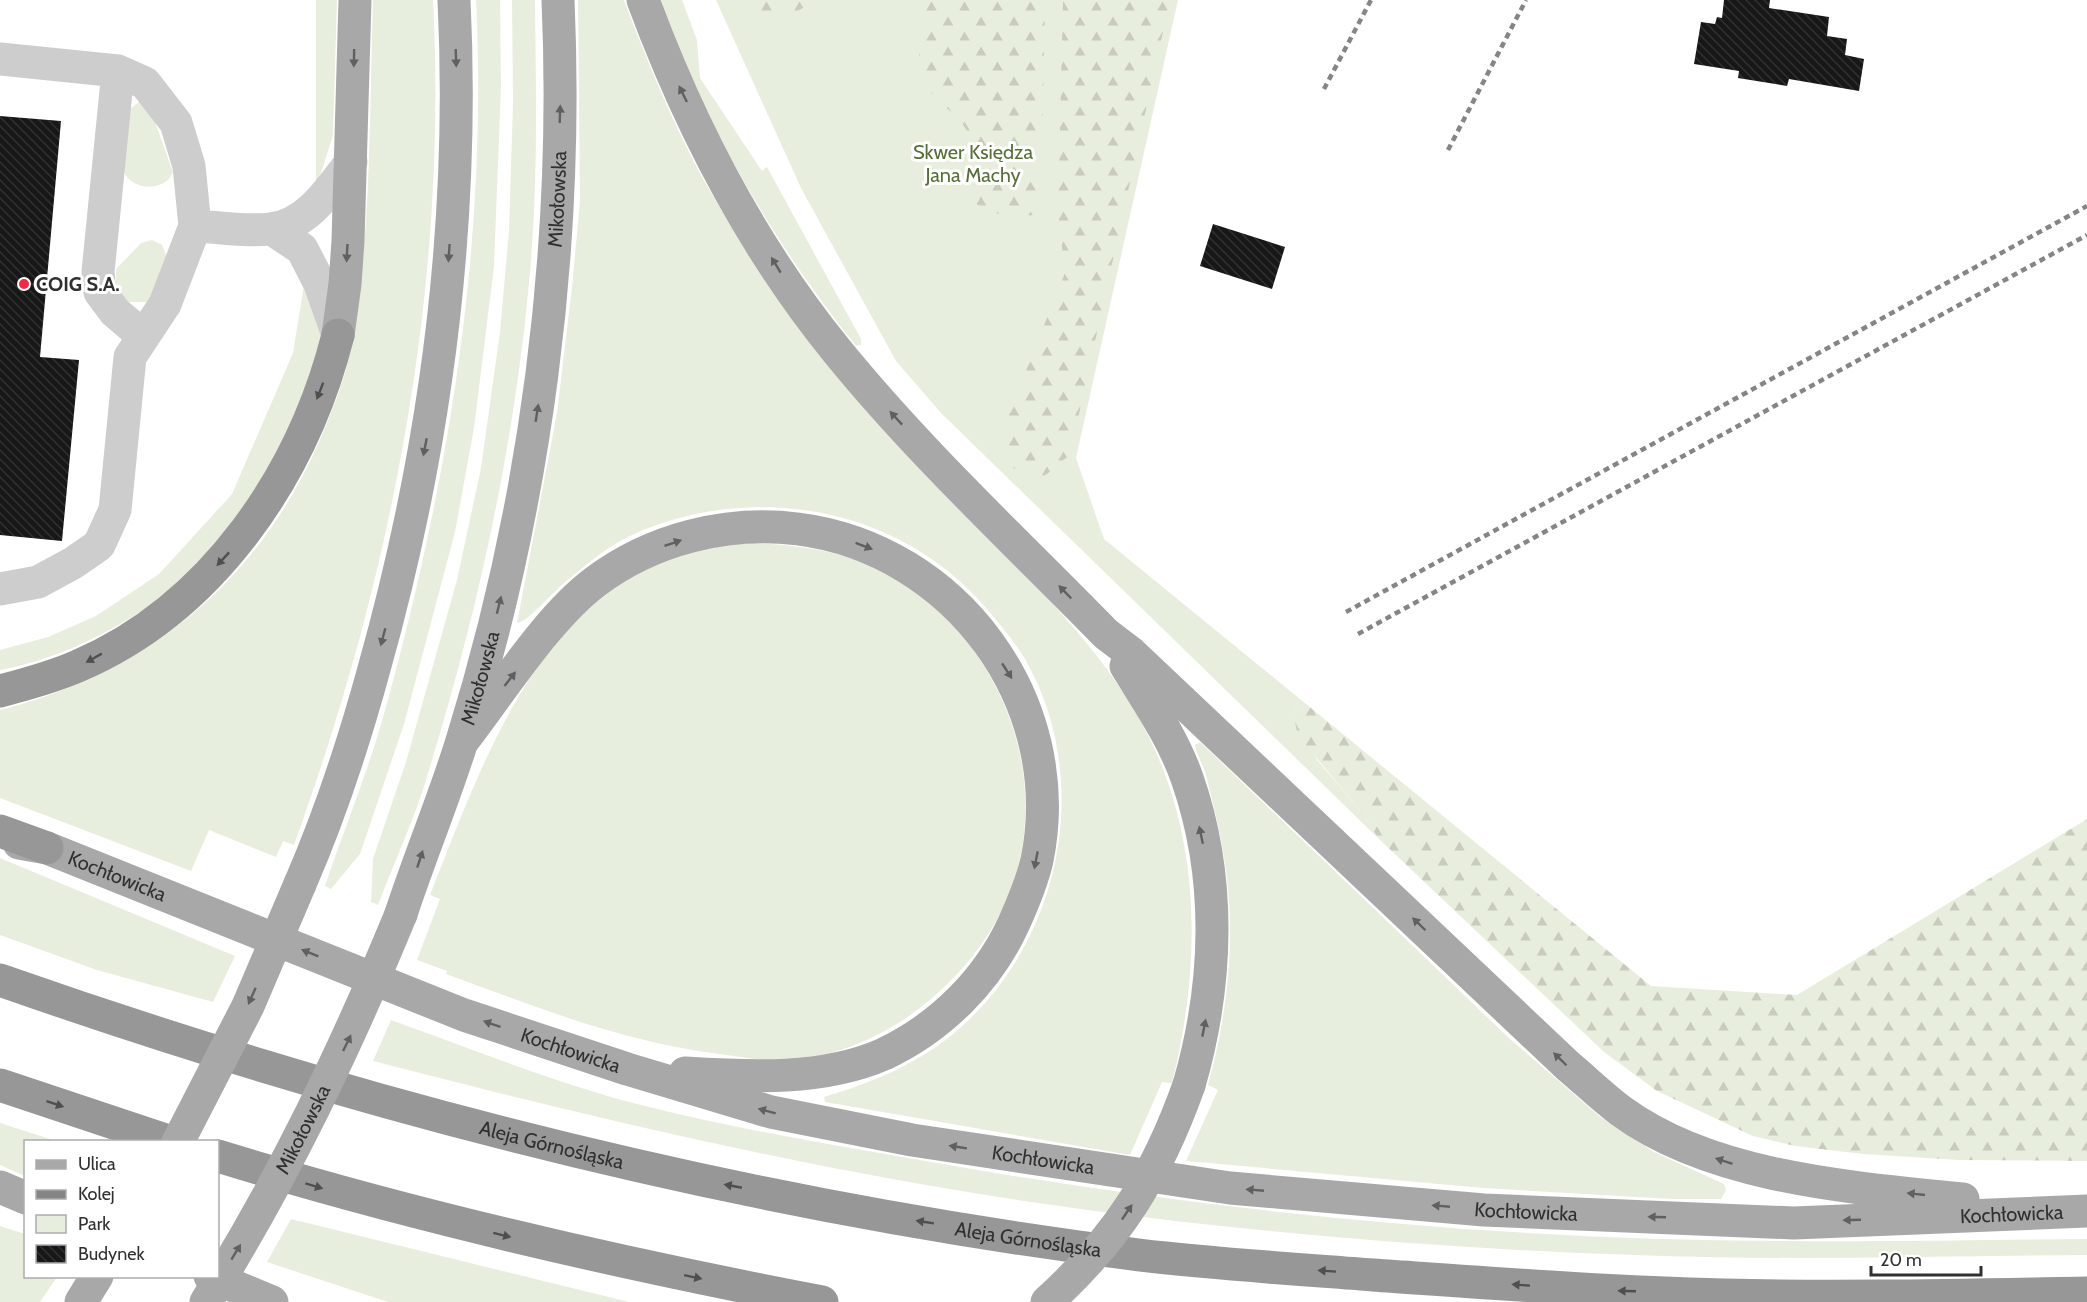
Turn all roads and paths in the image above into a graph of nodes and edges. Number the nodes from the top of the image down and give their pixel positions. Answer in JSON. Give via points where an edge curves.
{"nodes":[{"id":1,"x":356,"y":0,"type":"edge"},
{"id":2,"x":454,"y":0,"type":"edge"},
{"id":3,"x":558,"y":0,"type":"edge"},
{"id":4,"x":643,"y":0,"type":"edge"},
{"id":5,"x":0,"y":59,"type":"edge"},
{"id":6,"x":118,"y":71,"type":"junction"},
{"id":7,"x":351,"y":162,"type":"junction"},
{"id":8,"x":195,"y":226,"type":"junction"},
{"id":9,"x":272,"y":230,"type":"junction"},
{"id":10,"x":143,"y":336,"type":"junction"},
{"id":11,"x":338,"y":336,"type":"junction"},
{"id":12,"x":0,"y":588,"type":"edge"},
{"id":13,"x":1106,"y":634,"type":"junction"},
{"id":14,"x":0,"y":691,"type":"edge"},
{"id":15,"x":462,"y":742,"type":"junction"},
{"id":16,"x":0,"y":831,"type":"edge"},
{"id":17,"x":0,"y":839,"type":"edge"},
{"id":18,"x":47,"y":848,"type":"junction"},
{"id":19,"x":0,"y":981,"type":"edge"},
{"id":20,"x":627,"y":1069,"type":"junction"},
{"id":21,"x":0,"y":1085,"type":"edge"},
{"id":22,"x":165,"y":1140,"type":"edge"},
{"id":23,"x":179,"y":1140,"type":"edge"},
{"id":24,"x":219,"y":1156,"type":"edge"},
{"id":25,"x":0,"y":1187,"type":"edge"},
{"id":26,"x":24,"y":1197,"type":"edge"},
{"id":27,"x":2083,"y":1211,"type":"edge"},
{"id":28,"x":215,"y":1278,"type":"edge"},
{"id":29,"x":2087,"y":1293,"type":"edge"},
{"id":30,"x":206,"y":1302,"type":"edge"},
{"id":31,"x":272,"y":1302,"type":"edge"},
{"id":32,"x":822,"y":1302,"type":"edge"},
{"id":33,"x":1047,"y":1302,"type":"edge"}],
"edges":[{"from":1,"to":7,"type":"main road","one_way":true},
{"from":2,"to":23,"type":"main road","one_way":true,"bridge":true,"via":[[454,181],[444,316],[426,445],[402,562],[366,699],[323,828],[248,1006]]},
{"from":15,"to":3,"type":"main road","name":"Mikołowska","one_way":true,"via":[[511,553],[538,400],[558,186]]},
{"from":13,"to":4,"type":"main road","one_way":true,"via":[[896,419],[809,314],[782,276],[716,162]]},
{"from":5,"to":6,"type":"lane"},
{"from":6,"to":8,"type":"lane","via":[[145,83],[176,123],[189,166]]},
{"from":6,"to":10,"type":"lane","via":[[98,272],[100,292],[115,312]]},
{"from":7,"to":9,"type":"lane","via":[[326,196],[308,212]]},
{"from":7,"to":11,"type":"main road","one_way":true,"via":[[345,284]]},
{"from":8,"to":9,"type":"lane"},
{"from":8,"to":10,"type":"lane","via":[[165,304]]},
{"from":9,"to":11,"type":"lane","via":[[302,249],[320,284]]},
{"from":10,"to":12,"type":"lane","via":[[130,357],[115,510],[99,545],[38,582]]},
{"from":11,"to":14,"type":"highway","one_way":true,"via":[[293,455],[261,510],[210,574],[162,615],[109,650],[38,681]]},
{"from":27,"to":13,"type":"main road","one_way":true,"via":[[1848,1187],[1725,1162],[1622,1112],[1568,1066],[1131,653]]},
{"from":33,"to":13,"type":"main road","one_way":true,"bridge":true,"via":[[1126,1215],[1170,1138],[1189,1085],[1208,1005],[1212,967],[1212,907],[1202,838],[1187,778]]},
{"from":15,"to":20,"type":"main road","one_way":true,"via":[[555,622],[595,582],[642,554],[703,532],[734,527],[814,531],[867,547],[896,561],[944,591],[960,607],[1013,681],[1037,751],[1041,802],[1037,859],[1007,938],[969,992],[916,1036],[850,1066],[772,1076]]},
{"from":30,"to":15,"type":"main road","name":"Mikołowska","one_way":true,"bridge":true,"via":[[321,1098],[353,1030],[401,914]]},
{"from":16,"to":18,"type":"highway"},
{"from":17,"to":18,"type":"main road","name":"Kochłowicka"},
{"from":20,"to":18,"type":"main road","name":"Kochłowicka","one_way":true,"via":[[464,1015]]},
{"from":29,"to":19,"type":"highway","name":"Aleja Górnośląska","one_way":true,"via":[[1805,1296],[1580,1289],[1243,1265],[1140,1255],[999,1234],[882,1215],[561,1149],[270,1070]]},
{"from":27,"to":20,"type":"main road","name":"Kochłowicka","one_way":true,"via":[[1794,1223],[1484,1210],[1230,1188],[1000,1155],[771,1112]]},
{"from":21,"to":22,"type":"highway","one_way":true},
{"from":24,"to":32,"type":"highway","one_way":true,"via":[[332,1191],[510,1237]]},
{"from":25,"to":26,"type":"main road"},
{"from":28,"to":31,"type":"main road"}]}
